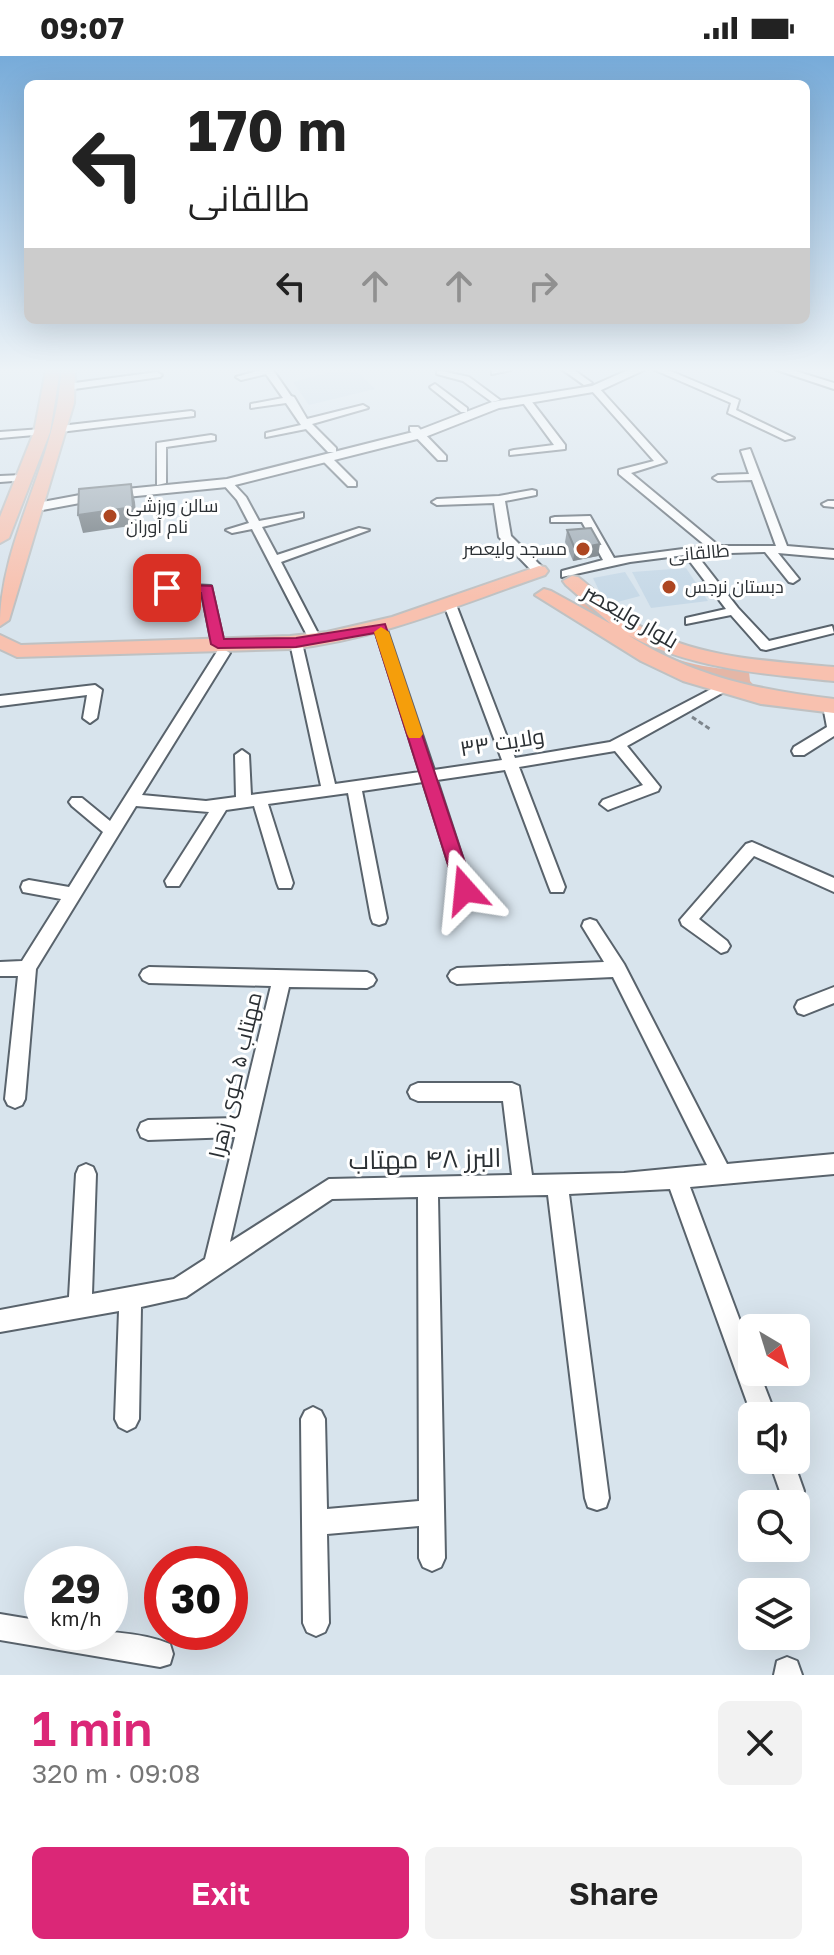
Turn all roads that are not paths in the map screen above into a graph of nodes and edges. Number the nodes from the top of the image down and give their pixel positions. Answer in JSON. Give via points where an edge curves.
{"nodes":[{"id":1,"x":36,"y":446,"type":"edge"},
{"id":2,"x":55,"y":446,"type":"edge"},
{"id":3,"x":161,"y":446,"type":"edge"},
{"id":4,"x":323,"y":446,"type":"edge"},
{"id":5,"x":362,"y":446,"type":"edge"},
{"id":6,"x":431,"y":446,"type":"edge"},
{"id":7,"x":560,"y":446,"type":"edge"},
{"id":8,"x":646,"y":446,"type":"edge"},
{"id":9,"x":746,"y":451,"type":"dead end"},
{"id":10,"x":514,"y":453,"type":"dead end"},
{"id":11,"x":329,"y":454,"type":"junction"},
{"id":12,"x":442,"y":458,"type":"dead end"},
{"id":13,"x":756,"y":477,"type":"junction"},
{"id":14,"x":23,"y":478,"type":"junction"},
{"id":15,"x":718,"y":478,"type":"dead end"},
{"id":16,"x":0,"y":479,"type":"edge"},
{"id":17,"x":161,"y":483,"type":"junction"},
{"id":18,"x":227,"y":483,"type":"junction"},
{"id":19,"x":352,"y":484,"type":"dead end"},
{"id":20,"x":532,"y":493,"type":"dead end"},
{"id":21,"x":499,"y":499,"type":"junction"},
{"id":22,"x":40,"y":500,"type":"junction"},
{"id":23,"x":437,"y":502,"type":"dead end"},
{"id":24,"x":299,"y":515,"type":"dead end"},
{"id":25,"x":4,"y":516,"type":"edge"},
{"id":26,"x":555,"y":520,"type":"dead end"},
{"id":27,"x":256,"y":525,"type":"junction"},
{"id":28,"x":232,"y":530,"type":"dead end"},
{"id":29,"x":363,"y":530,"type":"dead end"},
{"id":30,"x":0,"y":538,"type":"edge"},
{"id":31,"x":715,"y":548,"type":"junction"},
{"id":32,"x":776,"y":550,"type":"junction"},
{"id":33,"x":689,"y":552,"type":"junction"},
{"id":34,"x":834,"y":554,"type":"edge"},
{"id":35,"x":275,"y":560,"type":"junction"},
{"id":36,"x":611,"y":564,"type":"junction"},
{"id":37,"x":539,"y":571,"type":"junction"},
{"id":38,"x":569,"y":578,"type":"junction"},
{"id":39,"x":793,"y":579,"type":"dead end"},
{"id":40,"x":167,"y":588,"type":"dead end"},
{"id":41,"x":541,"y":595,"type":"junction"},
{"id":42,"x":449,"y":602,"type":"junction"},
{"id":43,"x":734,"y":611,"type":"junction"},
{"id":44,"x":0,"y":620,"type":"edge"},
{"id":45,"x":690,"y":621,"type":"dead end"},
{"id":46,"x":380,"y":627,"type":"junction"},
{"id":47,"x":832,"y":630,"type":"dead end"},
{"id":48,"x":0,"y":641,"type":"edge"},
{"id":49,"x":316,"y":641,"type":"junction"},
{"id":50,"x":286,"y":644,"type":"junction"},
{"id":51,"x":221,"y":649,"type":"junction"},
{"id":52,"x":763,"y":656,"type":"junction"},
{"id":53,"x":16,"y":659,"type":"edge"},
{"id":54,"x":833,"y":673,"type":"edge"},
{"id":55,"x":724,"y":688,"type":"junction"},
{"id":56,"x":0,"y":701,"type":"edge"},
{"id":57,"x":833,"y":703,"type":"edge"},
{"id":58,"x":90,"y":718,"type":"dead end"},
{"id":59,"x":617,"y":744,"type":"junction"},
{"id":60,"x":799,"y":751,"type":"dead end"},
{"id":61,"x":242,"y":755,"type":"dead end"},
{"id":62,"x":509,"y":764,"type":"junction"},
{"id":63,"x":429,"y":776,"type":"junction"},
{"id":64,"x":354,"y":786,"type":"junction"},
{"id":65,"x":329,"y":790,"type":"junction"},
{"id":66,"x":132,"y":800,"type":"junction"},
{"id":67,"x":252,"y":800,"type":"junction"},
{"id":68,"x":77,"y":802,"type":"dead end"},
{"id":69,"x":222,"y":804,"type":"junction"},
{"id":70,"x":608,"y":804,"type":"dead end"},
{"id":71,"x":112,"y":831,"type":"junction"},
{"id":72,"x":832,"y":879,"type":"edge"},
{"id":73,"x":173,"y":881,"type":"dead end"},
{"id":74,"x":285,"y":883,"type":"dead end"},
{"id":75,"x":29,"y":887,"type":"dead end"},
{"id":76,"x":557,"y":887,"type":"dead end"},
{"id":77,"x":465,"y":890,"type":"dead end"},
{"id":78,"x":72,"y":894,"type":"junction"},
{"id":79,"x":379,"y":918,"type":"dead end"},
{"id":80,"x":590,"y":926,"type":"dead end"},
{"id":81,"x":721,"y":946,"type":"dead end"},
{"id":82,"x":27,"y":968,"type":"junction"},
{"id":83,"x":0,"y":969,"type":"edge"},
{"id":84,"x":618,"y":969,"type":"junction"},
{"id":85,"x":149,"y":975,"type":"dead end"},
{"id":86,"x":457,"y":976,"type":"dead end"},
{"id":87,"x":282,"y":979,"type":"junction"},
{"id":88,"x":367,"y":980,"type":"dead end"},
{"id":89,"x":834,"y":995,"type":"edge"},
{"id":90,"x":804,"y":1007,"type":"dead end"},
{"id":91,"x":418,"y":1092,"type":"dead end"},
{"id":92,"x":15,"y":1099,"type":"dead end"},
{"id":93,"x":247,"y":1127,"type":"junction"},
{"id":94,"x":148,"y":1130,"type":"dead end"},
{"id":95,"x":834,"y":1164,"type":"edge"},
{"id":96,"x":86,"y":1174,"type":"dead end"},
{"id":97,"x":722,"y":1174,"type":"junction"},
{"id":98,"x":676,"y":1178,"type":"junction"},
{"id":99,"x":557,"y":1184,"type":"junction"},
{"id":100,"x":523,"y":1185,"type":"junction"},
{"id":101,"x":428,"y":1187,"type":"junction"},
{"id":102,"x":214,"y":1265,"type":"junction"},
{"id":103,"x":130,"y":1297,"type":"junction"},
{"id":104,"x":80,"y":1307,"type":"junction"},
{"id":105,"x":0,"y":1321,"type":"edge"},
{"id":106,"x":759,"y":1402,"type":"edge"},
{"id":107,"x":127,"y":1419,"type":"dead end"},
{"id":108,"x":313,"y":1419,"type":"dead end"},
{"id":109,"x":597,"y":1498,"type":"dead end"},
{"id":110,"x":432,"y":1512,"type":"junction"},
{"id":111,"x":314,"y":1523,"type":"junction"},
{"id":112,"x":432,"y":1558,"type":"dead end"},
{"id":113,"x":316,"y":1623,"type":"dead end"},
{"id":114,"x":0,"y":1627,"type":"edge"},
{"id":115,"x":160,"y":1654,"type":"dead end"}],
"edges":[{"from":1,"to":14,"type":"main road"},
{"from":2,"to":22,"type":"main road"},
{"from":3,"to":17,"type":"street"},
{"from":4,"to":11,"type":"street"},
{"from":5,"to":11,"type":"street"},
{"from":6,"to":12,"type":"street"},
{"from":7,"to":10,"type":"street"},
{"from":8,"to":31,"type":"street","via":[[661,462],[623,472]]},
{"from":9,"to":13,"type":"street"},
{"from":11,"to":17,"type":"street","via":[[222,477]]},
{"from":11,"to":18,"type":"street"},
{"from":11,"to":19,"type":"street"},
{"from":13,"to":15,"type":"street"},
{"from":13,"to":32,"type":"street"},
{"from":14,"to":16,"type":"street"},
{"from":14,"to":25,"type":"main road"},
{"from":17,"to":22,"type":"street"},
{"from":18,"to":22,"type":"street"},
{"from":18,"to":27,"type":"street"},
{"from":20,"to":21,"type":"street"},
{"from":21,"to":23,"type":"street"},
{"from":21,"to":37,"type":"street","via":[[505,537]]},
{"from":22,"to":44,"type":"main road"},
{"from":24,"to":27,"type":"street"},
{"from":25,"to":30,"type":"main road"},
{"from":26,"to":36,"type":"street","via":[[586,518]]},
{"from":27,"to":28,"type":"street"},
{"from":27,"to":35,"type":"street"},
{"from":29,"to":35,"type":"street"},
{"from":31,"to":32,"type":"street","name":"طالقانی"},
{"from":31,"to":33,"type":"street","name":"طالقانی"},
{"from":32,"to":34,"type":"street","name":"طالقانی"},
{"from":32,"to":39,"type":"street"},
{"from":33,"to":36,"type":"street","name":"طالقانی"},
{"from":33,"to":43,"type":"street"},
{"from":35,"to":49,"type":"street"},
{"from":36,"to":38,"type":"street","name":"طالقانی"},
{"from":37,"to":38,"type":"main road","via":[[553,570]]},
{"from":37,"to":41,"type":"main road","via":[[528,583]]},
{"from":37,"to":42,"type":"main road"},
{"from":38,"to":41,"type":"main road","via":[[566,593]]},
{"from":38,"to":52,"type":"main road","name":"بلوار ولیعصر","via":[[612,617],[675,651]]},
{"from":40,"to":51,"type":"street","via":[[207,589]]},
{"from":41,"to":42,"type":"main road"},
{"from":41,"to":55,"type":"main road","name":"بلوار ولیعصر","via":[[648,657]]},
{"from":42,"to":46,"type":"main road"},
{"from":42,"to":62,"type":"street"},
{"from":43,"to":45,"type":"street"},
{"from":43,"to":52,"type":"street"},
{"from":46,"to":49,"type":"main road"},
{"from":46,"to":63,"type":"street"},
{"from":47,"to":52,"type":"street"},
{"from":48,"to":53,"type":"main road","via":[[17,651]]},
{"from":49,"to":50,"type":"main road"},
{"from":50,"to":51,"type":"main road","via":[[252,652]]},
{"from":50,"to":65,"type":"street"},
{"from":51,"to":53,"type":"main road"},
{"from":51,"to":66,"type":"street"},
{"from":52,"to":54,"type":"main road","name":"بلوار ولیعصر"},
{"from":52,"to":57,"type":"main road","via":[[757,673],[762,682]]},
{"from":55,"to":57,"type":"main road","name":"بلوار ولیعصر"},
{"from":55,"to":59,"type":"street","name":"ولایت ٣۳"},
{"from":56,"to":58,"type":"street","via":[[95,690]]},
{"from":57,"to":60,"type":"street","via":[[834,729]]},
{"from":59,"to":62,"type":"street","name":"ولایت ٣۳"},
{"from":59,"to":70,"type":"street","via":[[653,787]]},
{"from":61,"to":67,"type":"street"},
{"from":62,"to":63,"type":"street","name":"ولایت ٣۳"},
{"from":62,"to":76,"type":"street"},
{"from":63,"to":64,"type":"street","name":"ولایت ٣۳"},
{"from":63,"to":77,"type":"street"},
{"from":64,"to":65,"type":"street","name":"ولایت ٣۳"},
{"from":64,"to":79,"type":"street"},
{"from":65,"to":67,"type":"street","name":"ولایت ٣۳"},
{"from":66,"to":69,"type":"street","name":"ولایت ٣۳"},
{"from":66,"to":71,"type":"street"},
{"from":67,"to":69,"type":"street","name":"ولایت ٣۳"},
{"from":67,"to":74,"type":"street"},
{"from":68,"to":71,"type":"street"},
{"from":69,"to":73,"type":"street"},
{"from":71,"to":78,"type":"street"},
{"from":72,"to":81,"type":"street","via":[[752,848],[688,920]]},
{"from":75,"to":78,"type":"street"},
{"from":78,"to":82,"type":"street"},
{"from":80,"to":84,"type":"street"},
{"from":82,"to":83,"type":"street"},
{"from":82,"to":92,"type":"street"},
{"from":84,"to":86,"type":"street"},
{"from":84,"to":97,"type":"street"},
{"from":85,"to":87,"type":"street","name":"مهتاب ۵ کوی زهرا"},
{"from":87,"to":88,"type":"street"},
{"from":87,"to":93,"type":"street","name":"مهتاب ۵ کوی زهرا"},
{"from":89,"to":90,"type":"street"},
{"from":91,"to":100,"type":"street","via":[[512,1092]]},
{"from":93,"to":94,"type":"street"},
{"from":93,"to":102,"type":"street","name":"مهتاب ۵ کوی زهرا"},
{"from":95,"to":97,"type":"street","name":"البرز ۴۸ مهتاب"},
{"from":96,"to":104,"type":"street"},
{"from":97,"to":98,"type":"street","name":"البرز ۴۸ مهتاب"},
{"from":98,"to":99,"type":"street","name":"البرز ۴۸ مهتاب"},
{"from":98,"to":106,"type":"street"},
{"from":99,"to":100,"type":"street","name":"البرز ۴۸ مهتاب"},
{"from":99,"to":109,"type":"street"},
{"from":100,"to":101,"type":"street","name":"البرز ۴۸ مهتاب"},
{"from":101,"to":102,"type":"street","name":"البرز ۴۸ مهتاب","via":[[329,1189]]},
{"from":101,"to":110,"type":"street"},
{"from":102,"to":103,"type":"street","name":"البرز ۴۸ مهتاب","via":[[178,1289]]},
{"from":103,"to":104,"type":"street","name":"البرز ۴۸ مهتاب"},
{"from":103,"to":107,"type":"street"},
{"from":104,"to":105,"type":"street","name":"البرز ۴۸ مهتاب"},
{"from":108,"to":111,"type":"street"},
{"from":110,"to":111,"type":"street"},
{"from":110,"to":112,"type":"street"},
{"from":111,"to":113,"type":"street"},
{"from":114,"to":115,"type":"street"}]}
